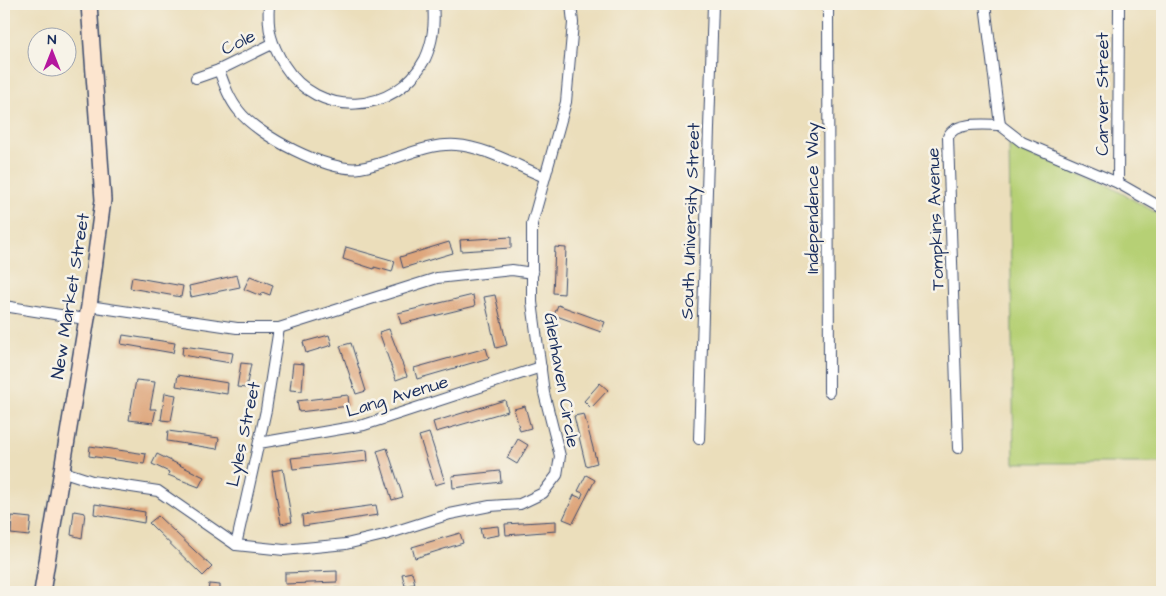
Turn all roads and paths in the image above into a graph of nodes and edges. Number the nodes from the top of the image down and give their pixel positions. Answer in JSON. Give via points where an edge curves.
{"nodes":[{"id":1,"x":89,"y":4,"type":"edge"},
{"id":2,"x":269,"y":4,"type":"edge"},
{"id":3,"x":433,"y":4,"type":"edge"},
{"id":4,"x":571,"y":4,"type":"edge"},
{"id":5,"x":713,"y":4,"type":"edge"},
{"id":6,"x":828,"y":4,"type":"edge"},
{"id":7,"x":985,"y":4,"type":"edge"},
{"id":8,"x":1119,"y":4,"type":"edge"},
{"id":9,"x":272,"y":44,"type":"junction"},
{"id":10,"x":219,"y":70,"type":"junction"},
{"id":11,"x":196,"y":78,"type":"dead end"},
{"id":12,"x":1000,"y":125,"type":"junction"},
{"id":13,"x":545,"y":177,"type":"junction"},
{"id":14,"x":1118,"y":183,"type":"junction"},
{"id":15,"x":1162,"y":208,"type":"edge"},
{"id":16,"x":533,"y":273,"type":"junction"},
{"id":17,"x":4,"y":306,"type":"edge"},
{"id":18,"x":87,"y":312,"type":"junction"},
{"id":19,"x":279,"y":328,"type":"junction"},
{"id":20,"x":541,"y":367,"type":"junction"},
{"id":21,"x":829,"y":392,"type":"dead end"},
{"id":22,"x":699,"y":439,"type":"dead end"},
{"id":23,"x":259,"y":443,"type":"junction"},
{"id":24,"x":958,"y":448,"type":"dead end"},
{"id":25,"x":62,"y":471,"type":"junction"},
{"id":26,"x":236,"y":545,"type":"junction"},
{"id":27,"x":42,"y":592,"type":"edge"}],
"edges":[{"from":1,"to":18,"type":"street","name":"New Market Street","via":[[104,194]]},
{"from":2,"to":9,"type":"street"},
{"from":3,"to":9,"type":"street","via":[[432,38],[417,72],[389,94],[365,103],[334,103],[309,92],[288,70]]},
{"from":4,"to":13,"type":"street","name":"Glenhaven Circle","via":[[566,102]]},
{"from":5,"to":22,"type":"street","name":"South University Street"},
{"from":6,"to":21,"type":"street","name":"Independence Way"},
{"from":7,"to":12,"type":"street"},
{"from":8,"to":14,"type":"street","name":"Carver Street"},
{"from":9,"to":10,"type":"street","name":"Cole"},
{"from":10,"to":11,"type":"street","name":"Cole"},
{"from":10,"to":13,"type":"street","via":[[232,101],[250,122],[328,165],[359,168],[432,147],[455,145],[477,149]]},
{"from":12,"to":14,"type":"street","via":[[1022,142]]},
{"from":12,"to":24,"type":"street","name":"Tompkins Avenue","via":[[957,128],[948,137]]},
{"from":13,"to":16,"type":"street","name":"Glenhaven Circle","via":[[532,224]]},
{"from":14,"to":15,"type":"street"},
{"from":16,"to":19,"type":"street","via":[[512,270],[437,278]]},
{"from":16,"to":20,"type":"street","name":"Glenhaven Circle","via":[[532,302]]},
{"from":17,"to":18,"type":"street"},
{"from":18,"to":19,"type":"street","via":[[237,328]]},
{"from":18,"to":25,"type":"street","name":"New Market Street"},
{"from":19,"to":23,"type":"street","name":"Lyles Street"},
{"from":20,"to":23,"type":"street","name":"Lang Avenue","via":[[364,425]]},
{"from":20,"to":26,"type":"street","name":"Glenhaven Circle","via":[[560,456],[557,474],[543,493],[520,504],[450,514],[346,544],[290,550]]},
{"from":23,"to":26,"type":"street","name":"Lyles Street"},
{"from":25,"to":26,"type":"street","name":"Glenhaven Circle","via":[[92,481],[158,492]]},
{"from":25,"to":27,"type":"street","name":"New Market Street"}]}
